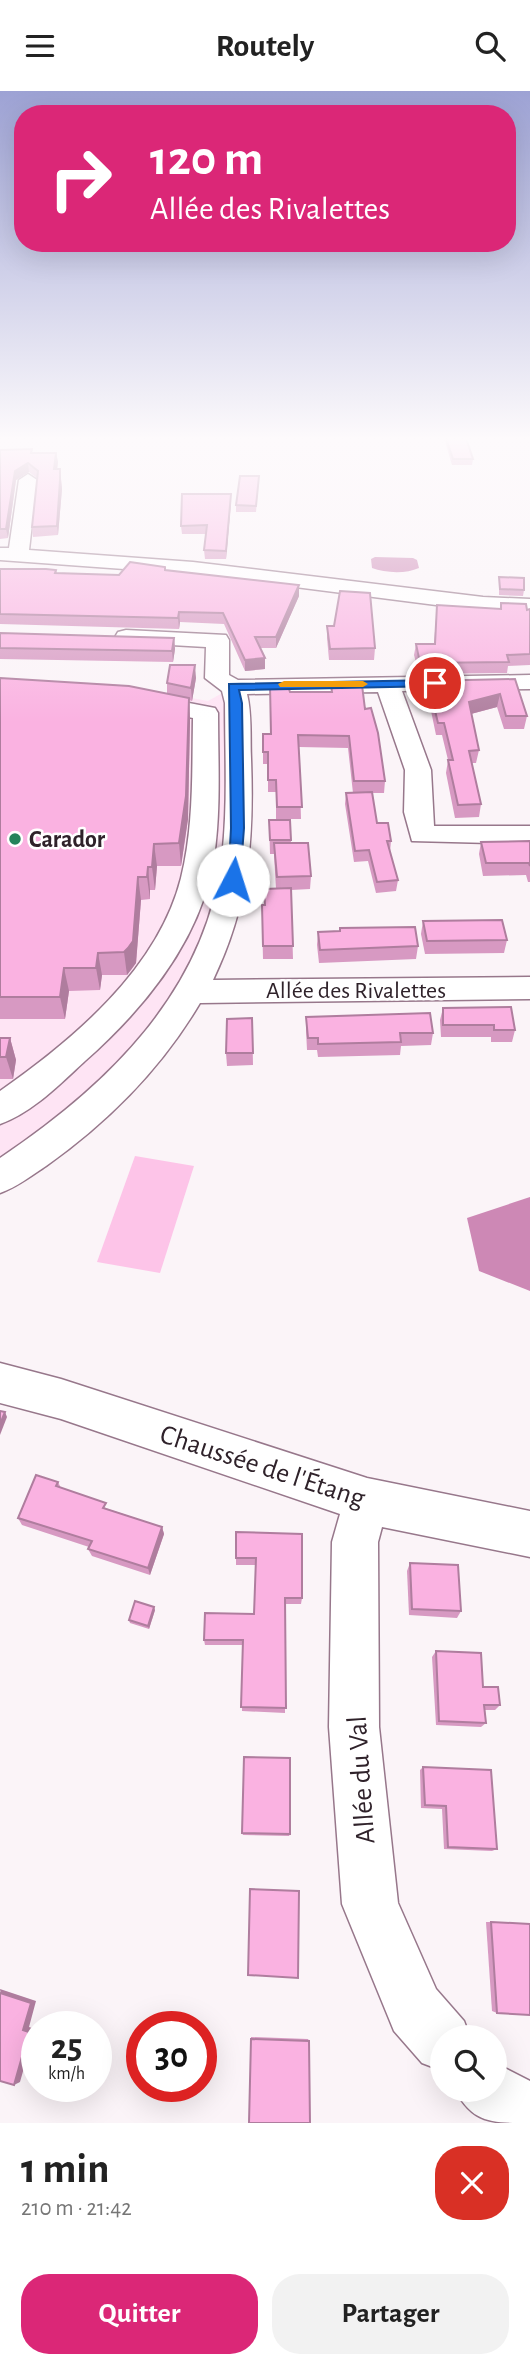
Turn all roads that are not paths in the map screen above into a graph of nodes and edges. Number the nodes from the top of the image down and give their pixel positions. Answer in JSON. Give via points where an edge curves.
{"nodes":[{"id":1,"x":15,"y":533,"type":"edge"},
{"id":2,"x":9,"y":555,"type":"edge"},
{"id":3,"x":530,"y":606,"type":"edge"},
{"id":4,"x":109,"y":637,"type":"edge"},
{"id":5,"x":530,"y":682,"type":"edge"},
{"id":6,"x":387,"y":684,"type":"junction"},
{"id":7,"x":233,"y":687,"type":"junction"},
{"id":8,"x":119,"y":698,"type":"edge"},
{"id":9,"x":530,"y":835,"type":"edge"},
{"id":10,"x":527,"y":991,"type":"edge"},
{"id":11,"x":192,"y":992,"type":"junction"},
{"id":12,"x":0,"y":1110,"type":"edge"},
{"id":13,"x":0,"y":1178,"type":"edge"},
{"id":14,"x":0,"y":1383,"type":"edge"},
{"id":15,"x":367,"y":1501,"type":"junction"},
{"id":16,"x":530,"y":1534,"type":"edge"},
{"id":17,"x":430,"y":2027,"type":"edge"},
{"id":18,"x":507,"y":2102,"type":"edge"},
{"id":19,"x":530,"y":2115,"type":"edge"}],
"edges":[{"from":1,"to":2,"type":"street"},
{"from":2,"to":3,"type":"street","via":[[193,568]]},
{"from":4,"to":7,"type":"street","via":[[218,640],[217,678]]},
{"from":5,"to":6,"type":"street"},
{"from":6,"to":7,"type":"street"},
{"from":6,"to":9,"type":"street","via":[[418,770],[422,835]]},
{"from":7,"to":11,"type":"street","via":[[238,828],[233,880],[221,924]]},
{"from":8,"to":12,"type":"street","via":[[206,713],[202,830],[188,902],[160,959],[113,1015]]},
{"from":10,"to":11,"type":"street","name":"Allée des Rivalettes"},
{"from":11,"to":13,"type":"street","via":[[151,1048],[75,1125]]},
{"from":14,"to":15,"type":"street","name":"Chaussée de l'Étang"},
{"from":15,"to":16,"type":"street","name":"Chaussée de l'Étang"},
{"from":15,"to":17,"type":"street","name":"Allée du Val","via":[[355,1542],[354,1727],[370,1904],[415,2010]]},
{"from":18,"to":19,"type":"street"}]}
